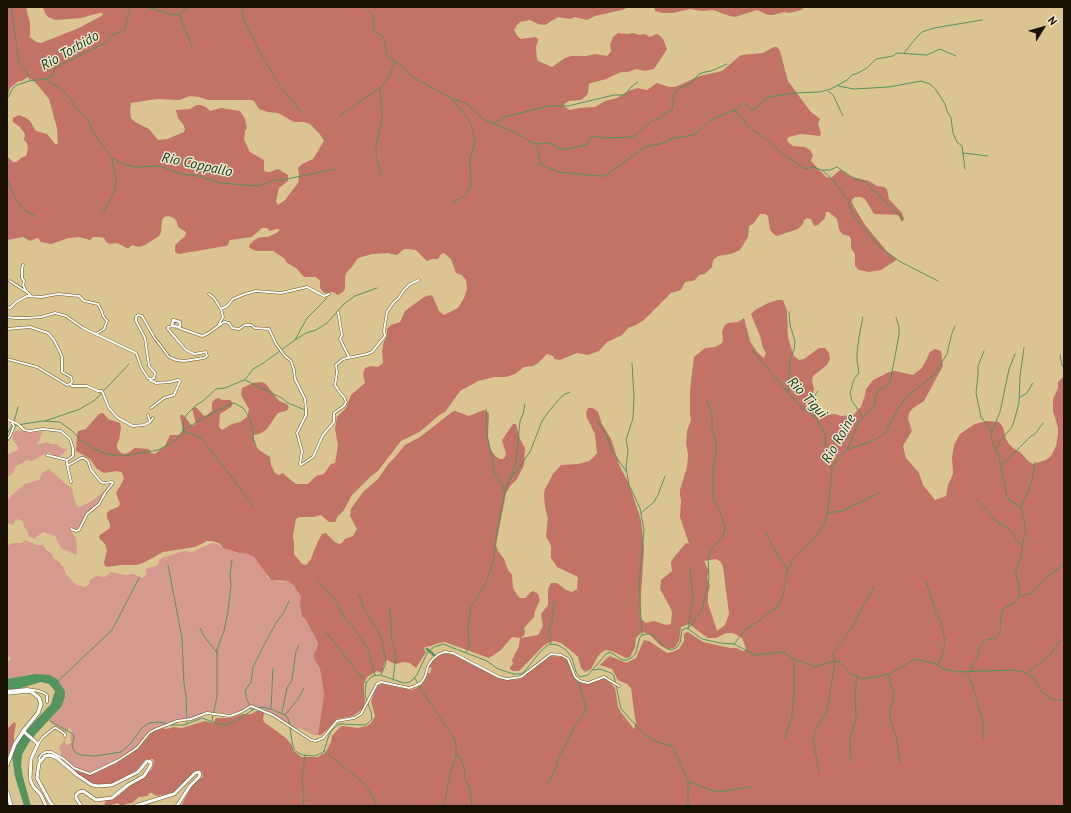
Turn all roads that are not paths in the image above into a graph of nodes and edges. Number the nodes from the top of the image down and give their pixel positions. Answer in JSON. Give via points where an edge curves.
{"nodes":[{"id":1,"x":23,"y":265,"type":"dead end"},
{"id":2,"x":419,"y":280,"type":"dead end"},
{"id":3,"x":10,"y":281,"type":"dead end"},
{"id":4,"x":26,"y":291,"type":"junction"},
{"id":5,"x":209,"y":294,"type":"dead end"},
{"id":6,"x":329,"y":294,"type":"dead end"},
{"id":7,"x":31,"y":296,"type":"junction"},
{"id":8,"x":8,"y":307,"type":"edge"},
{"id":9,"x":221,"y":309,"type":"junction"},
{"id":10,"x":338,"y":312,"type":"dead end"},
{"id":11,"x":7,"y":317,"type":"edge"},
{"id":12,"x":218,"y":326,"type":"junction"},
{"id":13,"x":7,"y":329,"type":"edge"},
{"id":14,"x":96,"y":334,"type":"junction"},
{"id":15,"x":349,"y":357,"type":"junction"},
{"id":16,"x":7,"y":359,"type":"edge"},
{"id":17,"x":150,"y":379,"type":"junction"},
{"id":18,"x":70,"y":384,"type":"junction"},
{"id":19,"x":151,"y":408,"type":"dead end"},
{"id":20,"x":148,"y":415,"type":"dead end"},
{"id":21,"x":153,"y":418,"type":"dead end"},
{"id":22,"x":7,"y":419,"type":"edge"},
{"id":23,"x":150,"y":422,"type":"junction"},
{"id":24,"x":15,"y":425,"type":"junction"},
{"id":25,"x":7,"y":440,"type":"edge"},
{"id":26,"x":46,"y":455,"type":"dead end"},
{"id":27,"x":67,"y":460,"type":"junction"},
{"id":28,"x":67,"y":464,"type":"junction"},
{"id":29,"x":71,"y":482,"type":"dead end"},
{"id":30,"x":71,"y":529,"type":"dead end"},
{"id":31,"x":619,"y":686,"type":"dead end"},
{"id":32,"x":7,"y":692,"type":"edge"},
{"id":33,"x":47,"y":702,"type":"dead end"},
{"id":34,"x":24,"y":732,"type":"junction"},
{"id":35,"x":64,"y":736,"type":"dead end"},
{"id":36,"x":38,"y":744,"type":"junction"},
{"id":37,"x":40,"y":761,"type":"junction"},
{"id":38,"x":7,"y":765,"type":"edge"},
{"id":39,"x":7,"y":792,"type":"edge"},
{"id":40,"x":12,"y":806,"type":"edge"},
{"id":41,"x":46,"y":806,"type":"edge"},
{"id":42,"x":53,"y":806,"type":"edge"},
{"id":43,"x":81,"y":806,"type":"edge"},
{"id":44,"x":135,"y":806,"type":"edge"},
{"id":45,"x":178,"y":806,"type":"edge"}],
"edges":[{"from":1,"to":4,"type":"street","via":[[22,277]]},
{"from":2,"to":15,"type":"street","via":[[410,284],[387,312],[385,336],[372,352]]},
{"from":3,"to":4,"type":"street"},
{"from":4,"to":7,"type":"street"},
{"from":5,"to":9,"type":"street"},
{"from":6,"to":9,"type":"street","via":[[324,296],[307,287],[281,293],[256,291],[233,299]]},
{"from":7,"to":8,"type":"street","via":[[22,298]]},
{"from":7,"to":14,"type":"street","via":[[78,296],[84,301],[98,304],[107,323],[104,329]]},
{"from":9,"to":12,"type":"street","via":[[222,318]]},
{"from":10,"to":15,"type":"street","via":[[342,335],[340,339]]},
{"from":11,"to":14,"type":"street","via":[[27,318],[59,313]]},
{"from":12,"to":15,"type":"street","via":[[225,322],[236,329],[241,329],[245,325],[265,328],[270,331],[276,344],[291,361],[295,379],[305,399],[306,410],[297,433],[302,451],[300,465],[313,457],[323,435],[334,422],[334,413],[344,406],[346,399],[335,385],[336,365]]},
{"from":12,"to":17,"type":"street","via":[[202,336],[170,326],[168,329],[189,352],[206,352],[207,355],[205,358],[176,360],[169,357],[143,318],[138,315],[136,320],[145,338],[149,363],[156,375]]},
{"from":13,"to":18,"type":"street","via":[[30,327],[52,336],[61,354],[62,372],[72,378]]},
{"from":14,"to":17,"type":"street","via":[[136,353],[142,369]]},
{"from":16,"to":18,"type":"street","via":[[36,367]]},
{"from":17,"to":19,"type":"street","via":[[156,383],[179,380],[180,383],[174,395],[166,397]]},
{"from":18,"to":23,"type":"street","via":[[102,390],[108,407],[118,418],[132,426]]},
{"from":20,"to":23,"type":"street"},
{"from":21,"to":23,"type":"street"},
{"from":22,"to":24,"type":"street"},
{"from":24,"to":25,"type":"street"},
{"from":24,"to":27,"type":"street","via":[[30,431],[43,429],[63,432],[70,439],[73,448],[73,456]]},
{"from":26,"to":27,"type":"street"},
{"from":27,"to":28,"type":"street"},
{"from":28,"to":29,"type":"street"},
{"from":28,"to":30,"type":"street","via":[[84,458],[101,482],[113,484],[99,504],[87,514],[79,530]]},
{"from":31,"to":37,"type":"street","via":[[603,678],[588,683],[580,681],[575,677],[566,658],[561,655],[554,654],[545,658],[521,677],[503,679],[453,653],[445,652],[430,663],[425,677],[418,685],[409,688],[379,682],[374,687],[363,712],[358,716],[337,721],[319,740],[311,740],[265,711],[249,707],[230,716],[207,714],[177,721],[151,731],[137,748],[90,774],[74,768],[52,752],[42,754]]},
{"from":32,"to":33,"type":"street","via":[[27,689],[39,691],[47,695]]},
{"from":32,"to":34,"type":"main road","via":[[28,691],[40,699],[39,710]]},
{"from":34,"to":36,"type":"main road"},
{"from":34,"to":38,"type":"main road","via":[[13,748]]},
{"from":35,"to":36,"type":"street","via":[[65,734],[54,728]]},
{"from":36,"to":41,"type":"main road","via":[[31,759],[30,779]]},
{"from":37,"to":42,"type":"main road","via":[[37,778]]},
{"from":37,"to":43,"type":"main road","via":[[46,755],[54,756],[77,776],[98,786],[112,785],[138,772],[147,761],[151,762],[144,776],[112,798],[96,800],[83,791],[79,792],[76,798]]},
{"from":39,"to":40,"type":"main road"},
{"from":44,"to":45,"type":"main road","via":[[174,794],[199,772],[199,777],[190,786]]}]}
